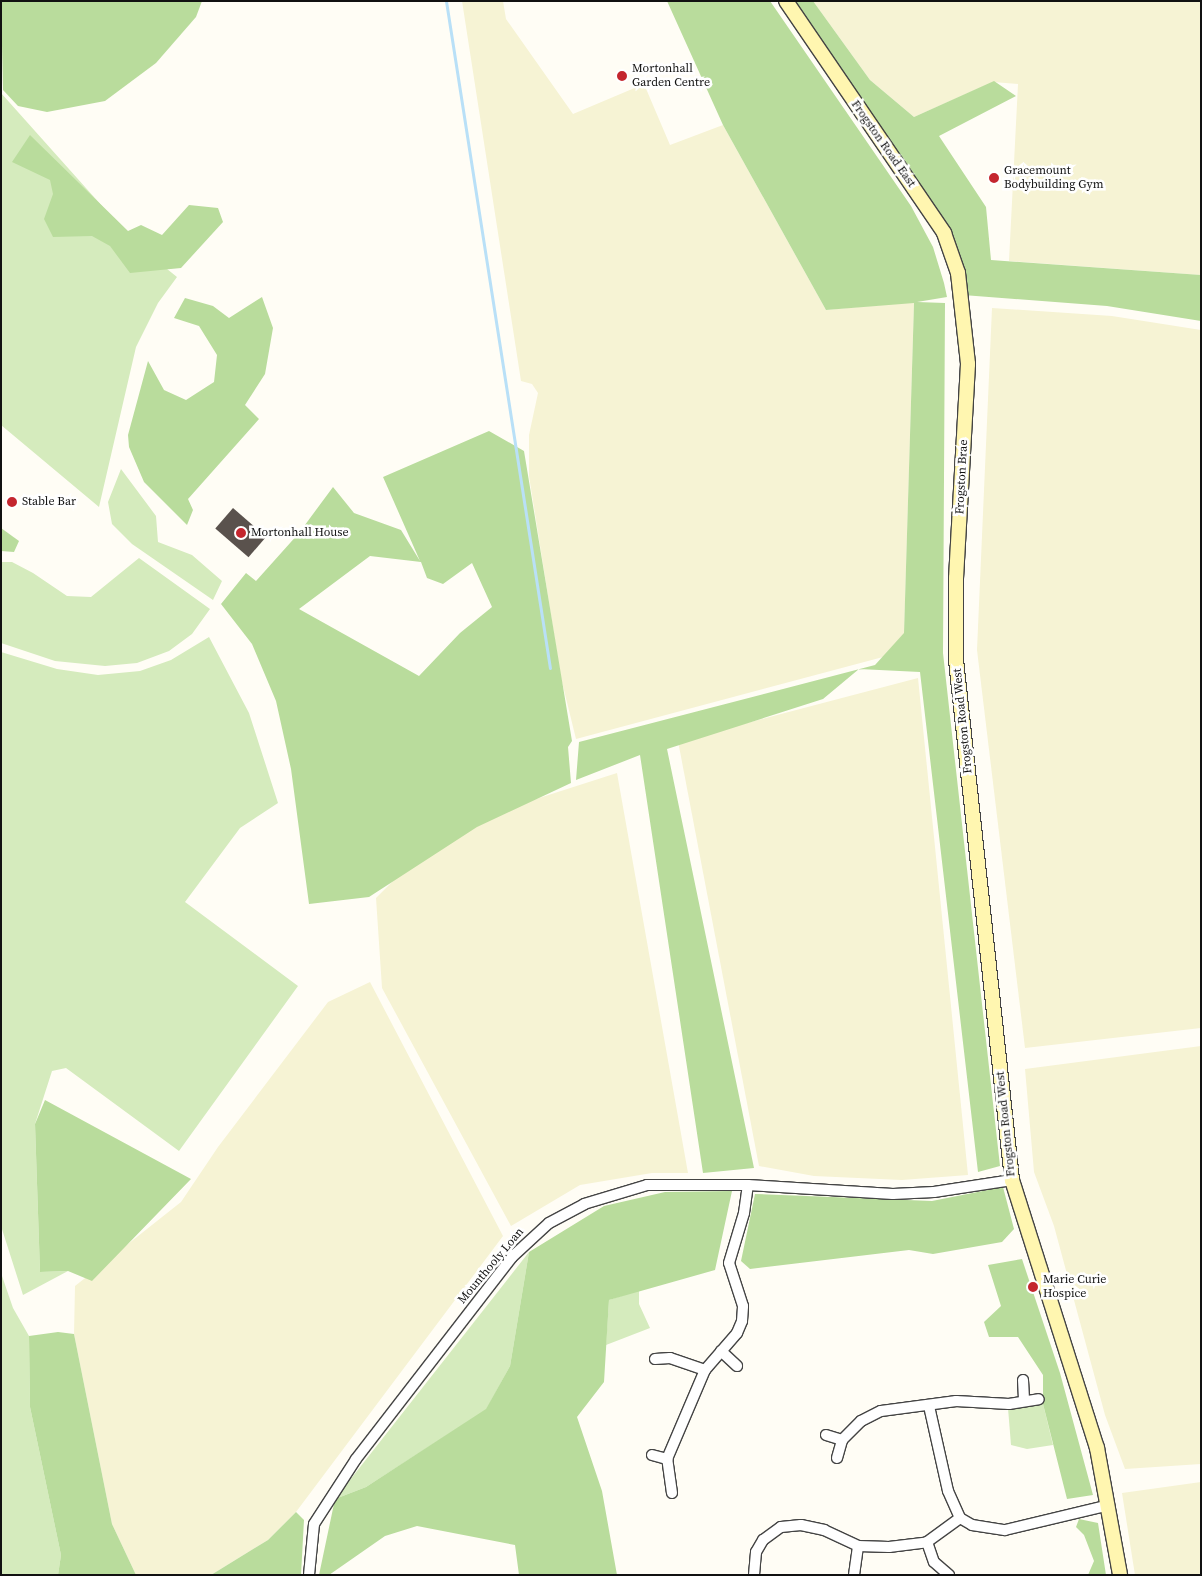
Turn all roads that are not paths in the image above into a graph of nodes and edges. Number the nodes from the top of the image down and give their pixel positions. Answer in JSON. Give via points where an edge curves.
{"nodes":[{"id":1,"x":786,"y":1,"type":"edge"},
{"id":2,"x":963,"y":295,"type":"joint"},
{"id":3,"x":956,"y":660,"type":"joint"},
{"id":4,"x":1012,"y":1180,"type":"junction"},
{"id":5,"x":748,"y":1185,"type":"junction"},
{"id":6,"x":721,"y":1351,"type":"junction"},
{"id":7,"x":655,"y":1360,"type":"dead end"},
{"id":8,"x":737,"y":1366,"type":"dead end"},
{"id":9,"x":705,"y":1370,"type":"junction"},
{"id":10,"x":1023,"y":1380,"type":"dead end"},
{"id":11,"x":1039,"y":1398,"type":"dead end"},
{"id":12,"x":1024,"y":1401,"type":"junction"},
{"id":13,"x":930,"y":1406,"type":"junction"},
{"id":14,"x":826,"y":1435,"type":"dead end"},
{"id":15,"x":842,"y":1440,"type":"junction"},
{"id":16,"x":652,"y":1455,"type":"dead end"},
{"id":17,"x":837,"y":1458,"type":"dead end"},
{"id":18,"x":667,"y":1459,"type":"junction"},
{"id":19,"x":672,"y":1493,"type":"dead end"},
{"id":20,"x":1109,"y":1506,"type":"junction"},
{"id":21,"x":960,"y":1518,"type":"junction"},
{"id":22,"x":927,"y":1542,"type":"junction"},
{"id":23,"x":858,"y":1546,"type":"junction"},
{"id":24,"x":943,"y":1574,"type":"edge"},
{"id":25,"x":309,"y":1575,"type":"edge"},
{"id":26,"x":754,"y":1575,"type":"edge"},
{"id":27,"x":854,"y":1575,"type":"edge"},
{"id":28,"x":1120,"y":1575,"type":"edge"}],
"edges":[{"from":1,"to":2,"type":"main road","name":"Frogston Road East","via":[[944,233]]},
{"from":2,"to":3,"type":"main road","name":"Frogston Brae","via":[[968,364],[956,578]]},
{"from":3,"to":4,"type":"main road","name":"Frogston Road West"},
{"from":4,"to":5,"type":"street","name":"Mounthooly Loan","via":[[934,1192],[893,1194]]},
{"from":4,"to":20,"type":"main road","name":"Frogston Road West","via":[[1097,1448]]},
{"from":5,"to":6,"type":"street","via":[[744,1213],[729,1263],[743,1306],[742,1321]]},
{"from":5,"to":25,"type":"street","name":"Mounthooly Loan","via":[[666,1184],[624,1190],[584,1204],[529,1238],[356,1459],[314,1524]]},
{"from":6,"to":8,"type":"street"},
{"from":6,"to":9,"type":"street"},
{"from":7,"to":9,"type":"street","via":[[670,1358]]},
{"from":9,"to":18,"type":"street"},
{"from":10,"to":12,"type":"street"},
{"from":11,"to":12,"type":"street"},
{"from":12,"to":13,"type":"street","via":[[1009,1404],[956,1401]]},
{"from":13,"to":15,"type":"street","via":[[872,1414]]},
{"from":13,"to":21,"type":"street","via":[[939,1462]]},
{"from":14,"to":15,"type":"street"},
{"from":15,"to":17,"type":"street"},
{"from":16,"to":18,"type":"street"},
{"from":18,"to":19,"type":"street"},
{"from":20,"to":21,"type":"street","via":[[994,1531]]},
{"from":20,"to":28,"type":"main road","name":"Frogston Road West"},
{"from":21,"to":22,"type":"street"},
{"from":22,"to":23,"type":"street","via":[[889,1547]]},
{"from":22,"to":24,"type":"street"},
{"from":23,"to":26,"type":"street","via":[[824,1530],[781,1527],[762,1540],[756,1552]]},
{"from":23,"to":27,"type":"street"}]}
